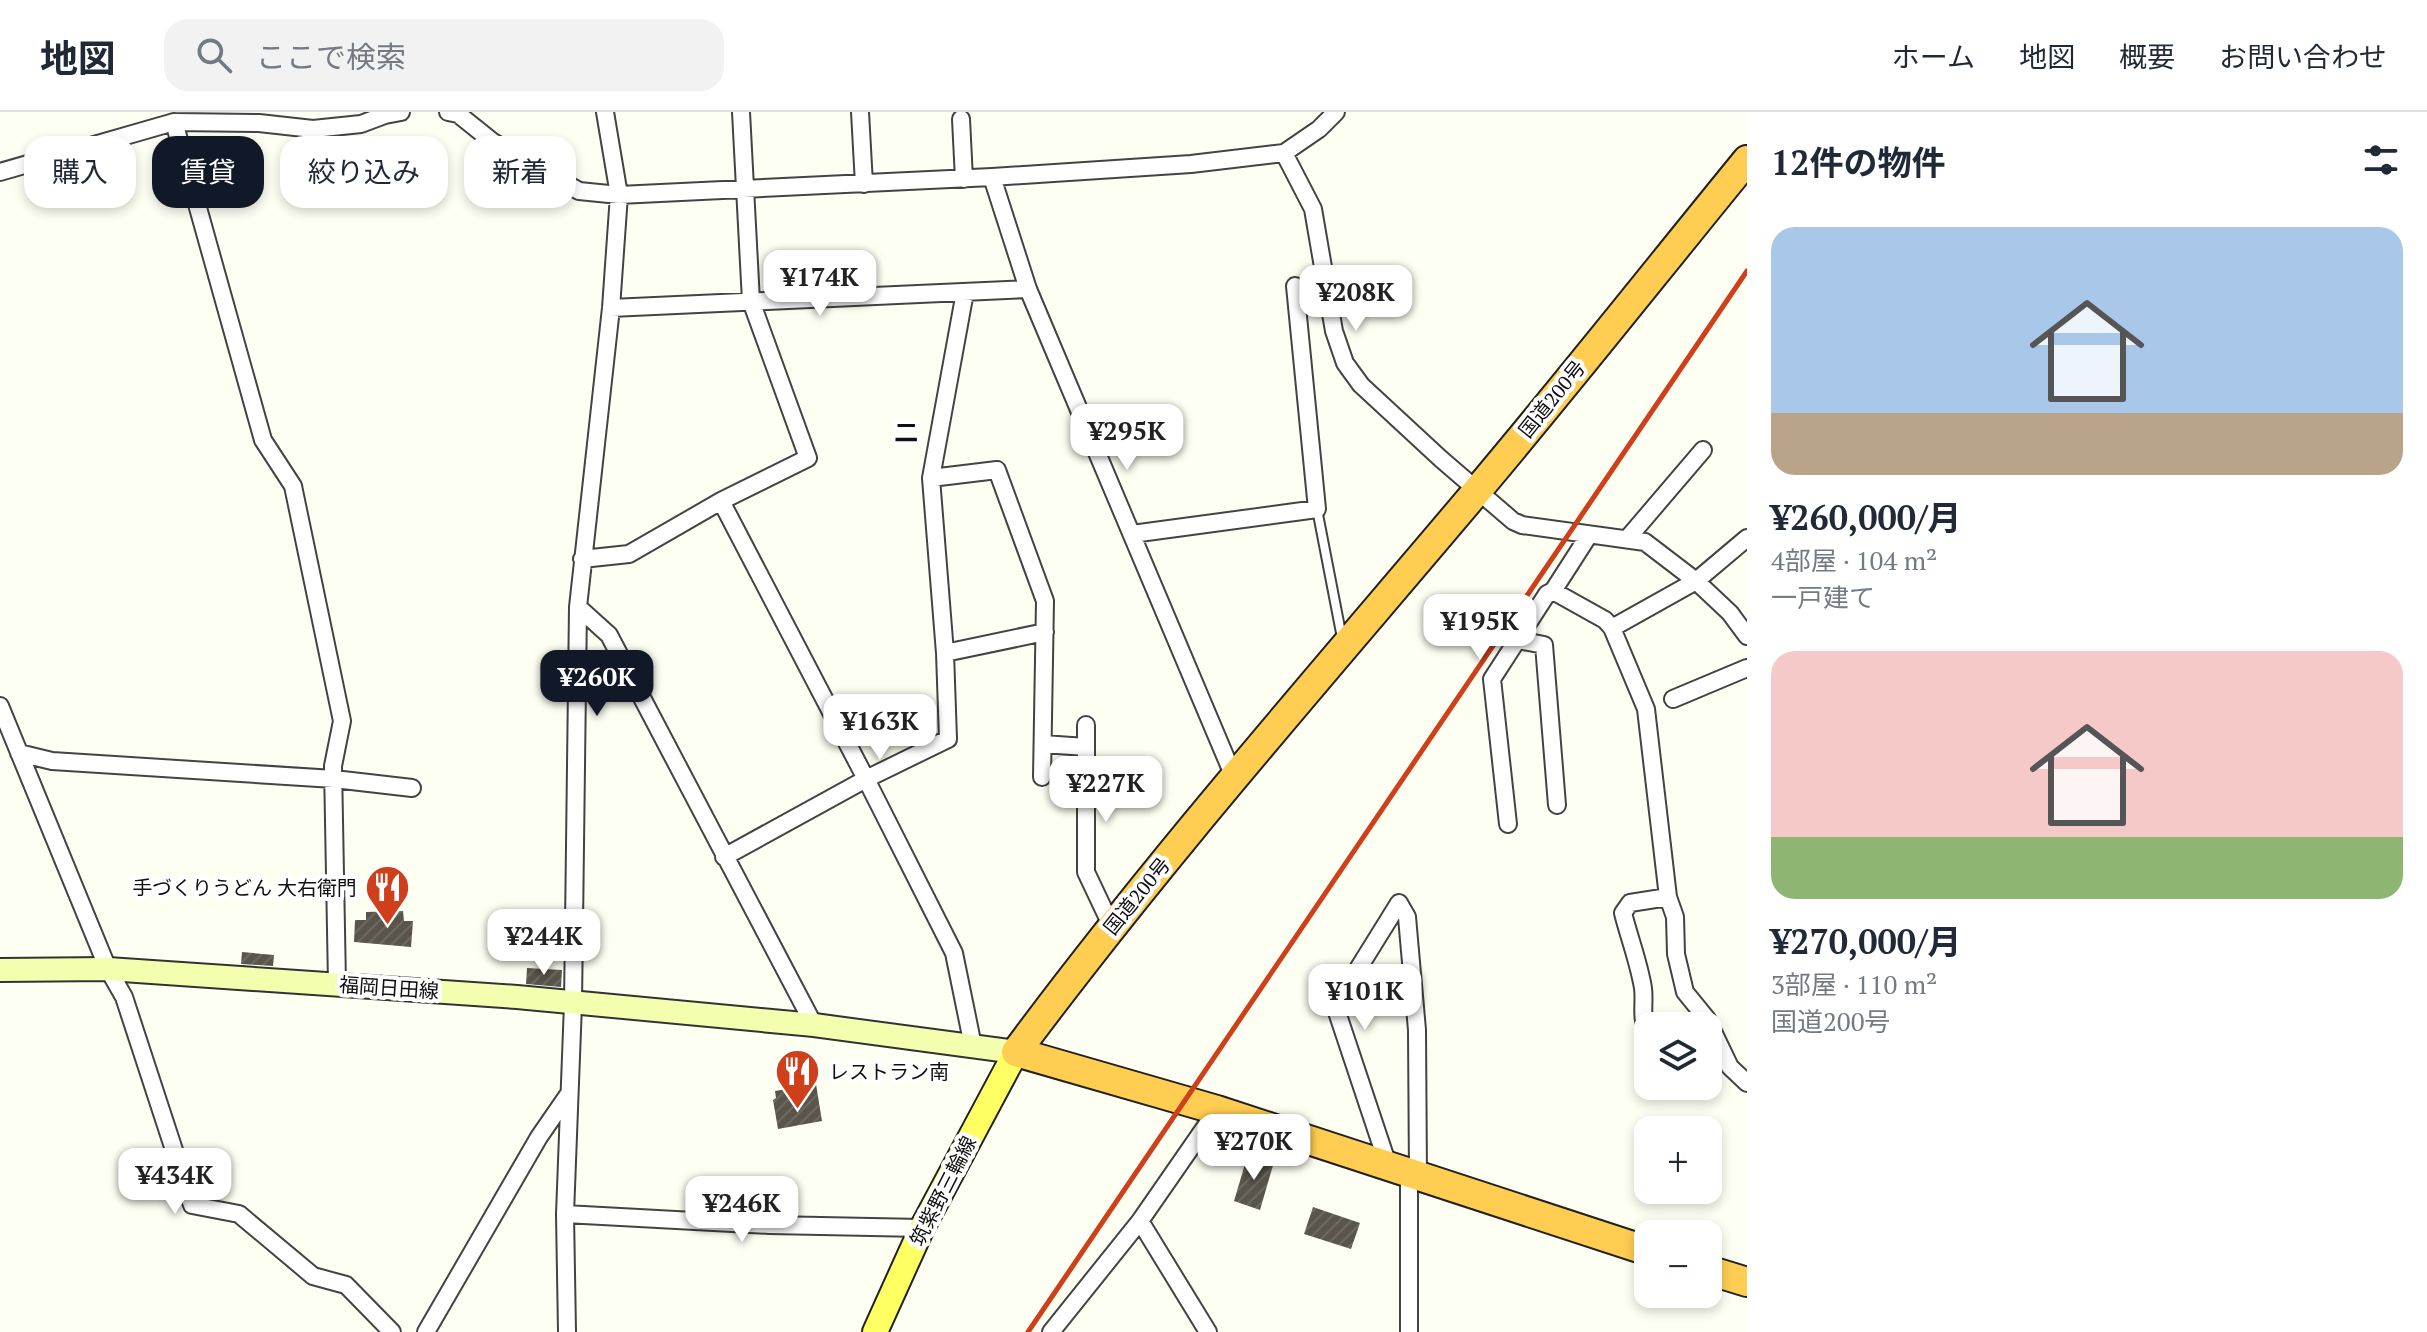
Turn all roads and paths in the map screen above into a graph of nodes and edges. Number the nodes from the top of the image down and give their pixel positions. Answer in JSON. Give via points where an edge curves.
{"nodes":[{"id":1,"x":401,"y":112,"type":"edge"},
{"id":2,"x":448,"y":112,"type":"edge"},
{"id":3,"x":605,"y":112,"type":"edge"},
{"id":4,"x":741,"y":112,"type":"edge"},
{"id":5,"x":860,"y":112,"type":"edge"},
{"id":6,"x":1336,"y":112,"type":"edge"},
{"id":7,"x":260,"y":118,"type":"edge"},
{"id":8,"x":961,"y":119,"type":"dead end"},
{"id":9,"x":174,"y":122,"type":"junction"},
{"id":10,"x":1284,"y":153,"type":"junction"},
{"id":11,"x":1747,"y":160,"type":"edge"},
{"id":12,"x":0,"y":172,"type":"edge"},
{"id":13,"x":992,"y":177,"type":"junction"},
{"id":14,"x":964,"y":179,"type":"junction"},
{"id":15,"x":864,"y":184,"type":"junction"},
{"id":16,"x":745,"y":191,"type":"junction"},
{"id":17,"x":619,"y":195,"type":"junction"},
{"id":18,"x":1295,"y":286,"type":"dead end"},
{"id":19,"x":1028,"y":289,"type":"junction"},
{"id":20,"x":965,"y":292,"type":"junction"},
{"id":21,"x":751,"y":301,"type":"junction"},
{"id":22,"x":611,"y":308,"type":"junction"},
{"id":23,"x":1703,"y":450,"type":"dead end"},
{"id":24,"x":931,"y":478,"type":"junction"},
{"id":25,"x":1477,"y":491,"type":"junction"},
{"id":26,"x":721,"y":501,"type":"junction"},
{"id":27,"x":1317,"y":509,"type":"junction"},
{"id":28,"x":1132,"y":534,"type":"junction"},
{"id":29,"x":1589,"y":535,"type":"junction"},
{"id":30,"x":1747,"y":538,"type":"edge"},
{"id":31,"x":1627,"y":539,"type":"junction"},
{"id":32,"x":582,"y":559,"type":"junction"},
{"id":33,"x":1696,"y":581,"type":"junction"},
{"id":34,"x":1553,"y":591,"type":"junction"},
{"id":35,"x":578,"y":607,"type":"junction"},
{"id":36,"x":1612,"y":628,"type":"junction"},
{"id":37,"x":1045,"y":632,"type":"junction"},
{"id":38,"x":1747,"y":636,"type":"edge"},
{"id":39,"x":1518,"y":640,"type":"junction"},
{"id":40,"x":1344,"y":646,"type":"junction"},
{"id":41,"x":945,"y":653,"type":"junction"},
{"id":42,"x":1747,"y":668,"type":"edge"},
{"id":43,"x":1673,"y":699,"type":"dead end"},
{"id":44,"x":0,"y":706,"type":"edge"},
{"id":45,"x":1086,"y":725,"type":"dead end"},
{"id":46,"x":1043,"y":744,"type":"junction"},
{"id":47,"x":1086,"y":747,"type":"junction"},
{"id":48,"x":19,"y":753,"type":"junction"},
{"id":49,"x":1042,"y":777,"type":"dead end"},
{"id":50,"x":1234,"y":777,"type":"junction"},
{"id":51,"x":334,"y":779,"type":"junction"},
{"id":52,"x":866,"y":779,"type":"junction"},
{"id":53,"x":412,"y":788,"type":"dead end"},
{"id":54,"x":1557,"y":805,"type":"dead end"},
{"id":55,"x":1508,"y":824,"type":"dead end"},
{"id":56,"x":724,"y":857,"type":"junction"},
{"id":57,"x":1668,"y":897,"type":"junction"},
{"id":58,"x":1112,"y":927,"type":"junction"},
{"id":59,"x":108,"y":969,"type":"junction"},
{"id":60,"x":0,"y":970,"type":"edge"},
{"id":61,"x":337,"y":984,"type":"junction"},
{"id":62,"x":573,"y":1004,"type":"junction"},
{"id":63,"x":1643,"y":1012,"type":"edge"},
{"id":64,"x":1696,"y":1012,"type":"edge"},
{"id":65,"x":814,"y":1025,"type":"junction"},
{"id":66,"x":973,"y":1046,"type":"junction"},
{"id":67,"x":1016,"y":1052,"type":"junction"},
{"id":68,"x":1722,"y":1055,"type":"edge"},
{"id":69,"x":1747,"y":1083,"type":"edge"},
{"id":70,"x":569,"y":1094,"type":"junction"},
{"id":71,"x":1217,"y":1110,"type":"junction"},
{"id":72,"x":1405,"y":1173,"type":"junction"},
{"id":73,"x":565,"y":1214,"type":"junction"},
{"id":74,"x":1140,"y":1221,"type":"junction"},
{"id":75,"x":922,"y":1228,"type":"junction"},
{"id":76,"x":1634,"y":1247,"type":"edge"},
{"id":77,"x":1722,"y":1274,"type":"edge"},
{"id":78,"x":1747,"y":1282,"type":"edge"},
{"id":79,"x":392,"y":1332,"type":"edge"},
{"id":80,"x":426,"y":1332,"type":"edge"},
{"id":81,"x":567,"y":1332,"type":"edge"},
{"id":82,"x":875,"y":1332,"type":"edge"},
{"id":83,"x":1051,"y":1332,"type":"edge"},
{"id":84,"x":1208,"y":1332,"type":"edge"},
{"id":85,"x":1409,"y":1332,"type":"edge"}],
"edges":[{"from":1,"to":7,"type":"street","via":[[361,124],[313,129]]},
{"from":2,"to":17,"type":"street","via":[[579,191]]},
{"from":3,"to":17,"type":"street"},
{"from":4,"to":16,"type":"street"},
{"from":5,"to":15,"type":"street"},
{"from":6,"to":10,"type":"street"},
{"from":7,"to":9,"type":"street"},
{"from":8,"to":14,"type":"street"},
{"from":9,"to":12,"type":"street"},
{"from":9,"to":51,"type":"street","via":[[263,440],[293,486],[342,721]]},
{"from":10,"to":13,"type":"street"},
{"from":10,"to":25,"type":"street","via":[[1313,209],[1334,331],[1345,363],[1361,385]]},
{"from":11,"to":25,"type":"highway","name":"国道200号"},
{"from":13,"to":14,"type":"street"},
{"from":13,"to":19,"type":"street"},
{"from":14,"to":15,"type":"street"},
{"from":15,"to":16,"type":"street"},
{"from":16,"to":17,"type":"street"},
{"from":16,"to":21,"type":"street"},
{"from":17,"to":22,"type":"street"},
{"from":18,"to":27,"type":"street"},
{"from":19,"to":20,"type":"street"},
{"from":19,"to":28,"type":"street"},
{"from":20,"to":21,"type":"street"},
{"from":20,"to":24,"type":"street"},
{"from":21,"to":22,"type":"street"},
{"from":21,"to":26,"type":"street","via":[[808,458]]},
{"from":22,"to":32,"type":"street"},
{"from":23,"to":31,"type":"street"},
{"from":24,"to":37,"type":"street","via":[[997,470],[1045,601]]},
{"from":24,"to":41,"type":"street"},
{"from":25,"to":29,"type":"street","via":[[1522,525]]},
{"from":25,"to":40,"type":"highway","name":"国道200号"},
{"from":26,"to":32,"type":"street","via":[[629,554]]},
{"from":26,"to":52,"type":"street"},
{"from":27,"to":28,"type":"street"},
{"from":27,"to":40,"type":"lane"},
{"from":28,"to":50,"type":"street"},
{"from":29,"to":31,"type":"street"},
{"from":29,"to":34,"type":"street"},
{"from":30,"to":33,"type":"street"},
{"from":31,"to":33,"type":"street","via":[[1645,542]]},
{"from":32,"to":35,"type":"street"},
{"from":33,"to":36,"type":"street"},
{"from":33,"to":38,"type":"street"},
{"from":34,"to":36,"type":"street"},
{"from":34,"to":39,"type":"street"},
{"from":35,"to":56,"type":"street","via":[[609,635]]},
{"from":35,"to":62,"type":"street"},
{"from":36,"to":57,"type":"street","via":[[1646,709]]},
{"from":37,"to":41,"type":"street"},
{"from":37,"to":46,"type":"street"},
{"from":39,"to":54,"type":"street","via":[[1544,645]]},
{"from":39,"to":55,"type":"street","via":[[1492,679]]},
{"from":40,"to":50,"type":"highway","name":"国道200号"},
{"from":41,"to":52,"type":"street","via":[[948,739]]},
{"from":42,"to":43,"type":"street"},
{"from":44,"to":48,"type":"street"},
{"from":45,"to":47,"type":"street"},
{"from":46,"to":47,"type":"street"},
{"from":46,"to":49,"type":"street"},
{"from":47,"to":58,"type":"street","via":[[1086,872]]},
{"from":48,"to":51,"type":"street","via":[[52,761]]},
{"from":48,"to":59,"type":"street"},
{"from":50,"to":58,"type":"highway","name":"国道200号"},
{"from":51,"to":53,"type":"street"},
{"from":51,"to":61,"type":"street"},
{"from":52,"to":56,"type":"street"},
{"from":52,"to":66,"type":"street","via":[[954,953]]},
{"from":56,"to":65,"type":"street"},
{"from":57,"to":63,"type":"street","via":[[1630,903],[1623,913],[1643,990]]},
{"from":57,"to":64,"type":"street","via":[[1685,992]]},
{"from":58,"to":67,"type":"highway","name":"国道200号"},
{"from":59,"to":60,"type":"main road","name":"福岡日田線"},
{"from":59,"to":61,"type":"main road","name":"福岡日田線"},
{"from":59,"to":79,"type":"street","via":[[124,997],[192,1205],[239,1214],[313,1276],[346,1285]]},
{"from":61,"to":62,"type":"main road","name":"福岡日田線"},
{"from":62,"to":65,"type":"main road","name":"福岡日田線"},
{"from":62,"to":70,"type":"street"},
{"from":65,"to":66,"type":"main road","name":"福岡日田線"},
{"from":66,"to":67,"type":"main road","name":"福岡日田線"},
{"from":67,"to":71,"type":"highway"},
{"from":67,"to":75,"type":"main road","name":"筑紫野三輪線"},
{"from":68,"to":69,"type":"street"},
{"from":70,"to":73,"type":"street"},
{"from":70,"to":80,"type":"street"},
{"from":71,"to":72,"type":"highway"},
{"from":71,"to":74,"type":"street"},
{"from":72,"to":72,"type":"street","via":[[1335,1006],[1399,903],[1407,917],[1417,1030]]},
{"from":72,"to":76,"type":"highway"},
{"from":72,"to":85,"type":"street"},
{"from":73,"to":75,"type":"street"},
{"from":73,"to":81,"type":"street"},
{"from":74,"to":83,"type":"street"},
{"from":74,"to":84,"type":"street"},
{"from":75,"to":82,"type":"main road","name":"筑紫野三輪線"},
{"from":77,"to":78,"type":"highway"}]}
